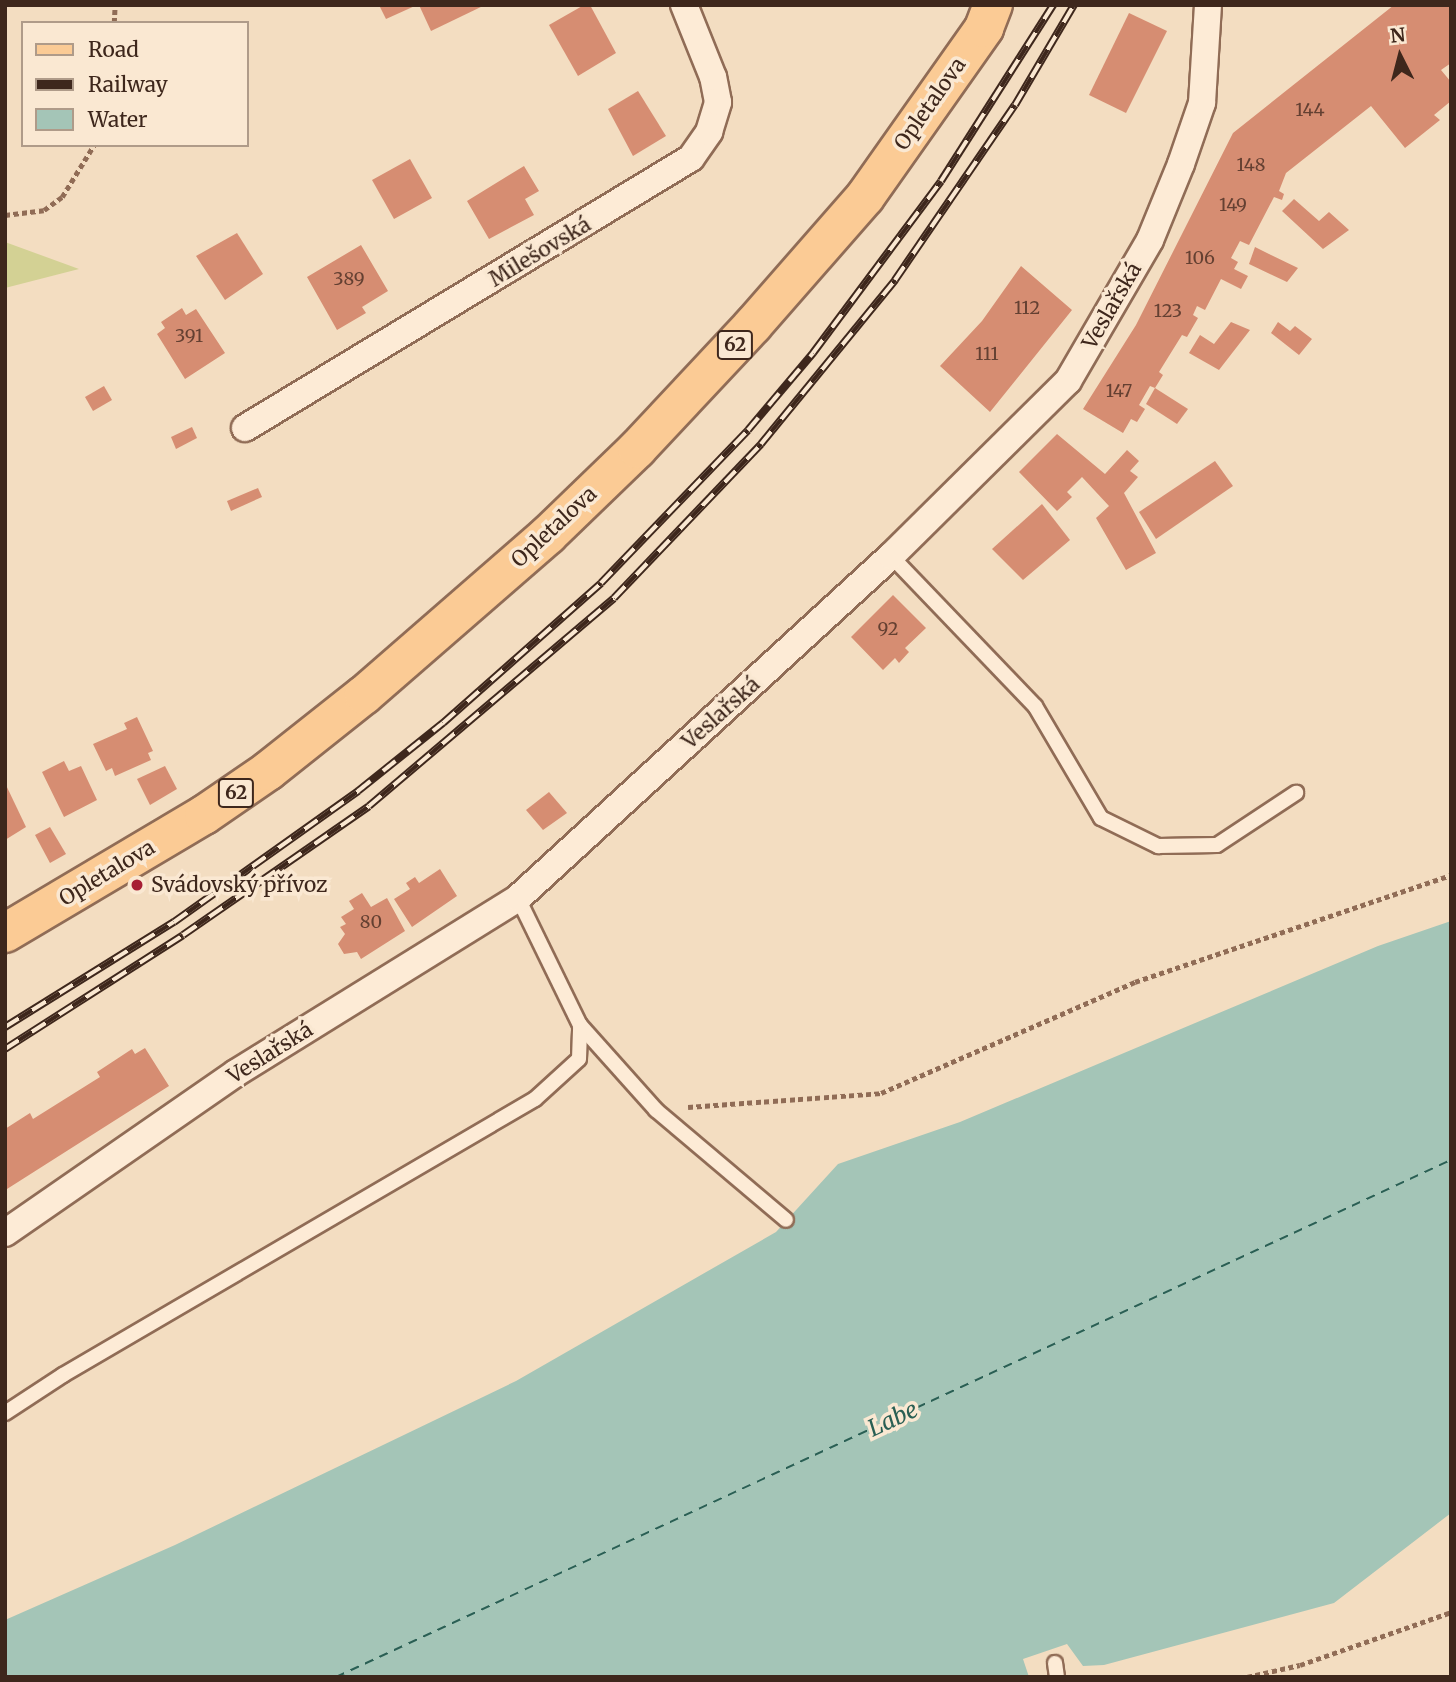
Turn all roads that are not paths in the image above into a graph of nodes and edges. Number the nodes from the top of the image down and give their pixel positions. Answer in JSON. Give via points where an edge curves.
{"nodes":[{"id":1,"x":684,"y":5,"type":"edge"},
{"id":2,"x":993,"y":5,"type":"edge"},
{"id":3,"x":1208,"y":5,"type":"edge"},
{"id":4,"x":245,"y":428,"type":"dead end"},
{"id":5,"x":891,"y":556,"type":"junction"},
{"id":6,"x":1296,"y":793,"type":"dead end"},
{"id":7,"x":518,"y":898,"type":"junction"},
{"id":8,"x":5,"y":933,"type":"edge"},
{"id":9,"x":580,"y":1025,"type":"junction"},
{"id":10,"x":786,"y":1220,"type":"dead end"},
{"id":11,"x":5,"y":1233,"type":"edge"},
{"id":12,"x":5,"y":1413,"type":"edge"}],
"edges":[{"from":1,"to":4,"type":"street","name":"Milešovská","via":[[713,77],[718,102],[709,132],[691,158]]},
{"from":2,"to":8,"type":"main road","name":"Opletalova","number":"62","via":[[984,28],[865,197],[753,326],[548,535],[373,688],[278,763],[204,815]]},
{"from":3,"to":5,"type":"street","name":"Veslařská","via":[[1202,103],[1150,240],[1068,381]]},
{"from":5,"to":6,"type":"lane","via":[[1035,706],[1101,818],[1158,846],[1217,845]]},
{"from":5,"to":7,"type":"street","name":"Veslařská"},
{"from":7,"to":9,"type":"lane"},
{"from":7,"to":11,"type":"street","name":"Veslařská","via":[[236,1073]]},
{"from":9,"to":10,"type":"lane","via":[[656,1110]]},
{"from":9,"to":12,"type":"lane","via":[[579,1059],[535,1100]]}]}
